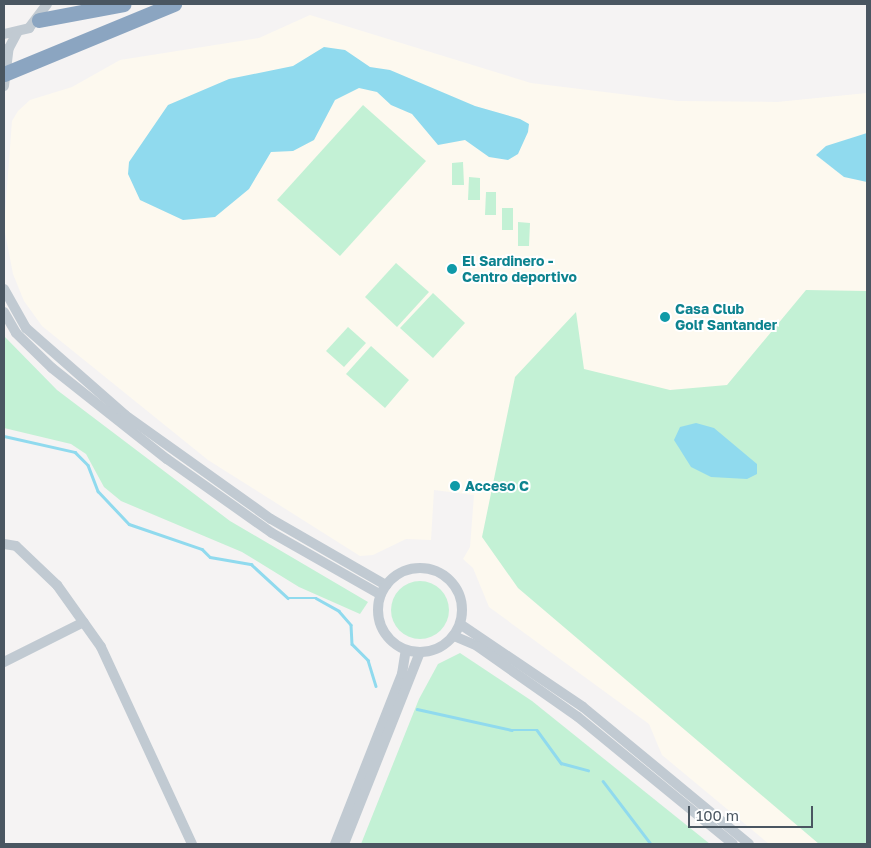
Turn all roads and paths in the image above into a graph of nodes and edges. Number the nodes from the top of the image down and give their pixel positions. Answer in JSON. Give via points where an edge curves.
{"nodes":[{"id":1,"x":47,"y":4,"type":"edge"},
{"id":2,"x":124,"y":4,"type":"edge"},
{"id":3,"x":174,"y":4,"type":"edge"},
{"id":4,"x":39,"y":20,"type":"junction"},
{"id":5,"x":18,"y":33,"type":"junction"},
{"id":6,"x":4,"y":34,"type":"edge"},
{"id":7,"x":4,"y":74,"type":"edge"},
{"id":8,"x":4,"y":86,"type":"edge"},
{"id":9,"x":4,"y":289,"type":"edge"},
{"id":10,"x":4,"y":312,"type":"edge"},
{"id":11,"x":4,"y":544,"type":"edge"},
{"id":12,"x":386,"y":585,"type":"junction"},
{"id":13,"x":381,"y":595,"type":"junction"},
{"id":14,"x":84,"y":622,"type":"junction"},
{"id":15,"x":460,"y":624,"type":"junction"},
{"id":16,"x":454,"y":636,"type":"junction"},
{"id":17,"x":406,"y":650,"type":"junction"},
{"id":18,"x":420,"y":652,"type":"junction"},
{"id":19,"x":4,"y":662,"type":"edge"},
{"id":20,"x":192,"y":844,"type":"edge"},
{"id":21,"x":335,"y":844,"type":"edge"},
{"id":22,"x":344,"y":844,"type":"edge"},
{"id":23,"x":732,"y":844,"type":"edge"},
{"id":24,"x":749,"y":844,"type":"edge"}],
"edges":[{"from":1,"to":4,"type":"street"},
{"from":2,"to":4,"type":"highway"},
{"from":3,"to":7,"type":"highway"},
{"from":4,"to":5,"type":"street"},
{"from":5,"to":6,"type":"street"},
{"from":5,"to":8,"type":"street","via":[[9,48]]},
{"from":9,"to":12,"type":"street","via":[[26,328],[125,415],[271,519]]},
{"from":10,"to":13,"type":"street","via":[[16,333],[52,368],[167,459],[272,533]]},
{"from":11,"to":14,"type":"street","via":[[23,552],[57,585]]},
{"from":12,"to":13,"type":"street"},
{"from":12,"to":15,"type":"street","via":[[411,569],[436,571],[458,590],[462,605]]},
{"from":13,"to":17,"type":"street","via":[[381,626],[390,640]]},
{"from":14,"to":19,"type":"street"},
{"from":14,"to":20,"type":"street","via":[[101,647]]},
{"from":15,"to":16,"type":"street"},
{"from":15,"to":24,"type":"street","via":[[583,707]]},
{"from":16,"to":18,"type":"street","via":[[433,650]]},
{"from":16,"to":23,"type":"street","via":[[477,646],[578,717]]},
{"from":17,"to":18,"type":"street"},
{"from":17,"to":21,"type":"street","via":[[402,674]]},
{"from":18,"to":22,"type":"street"}]}
